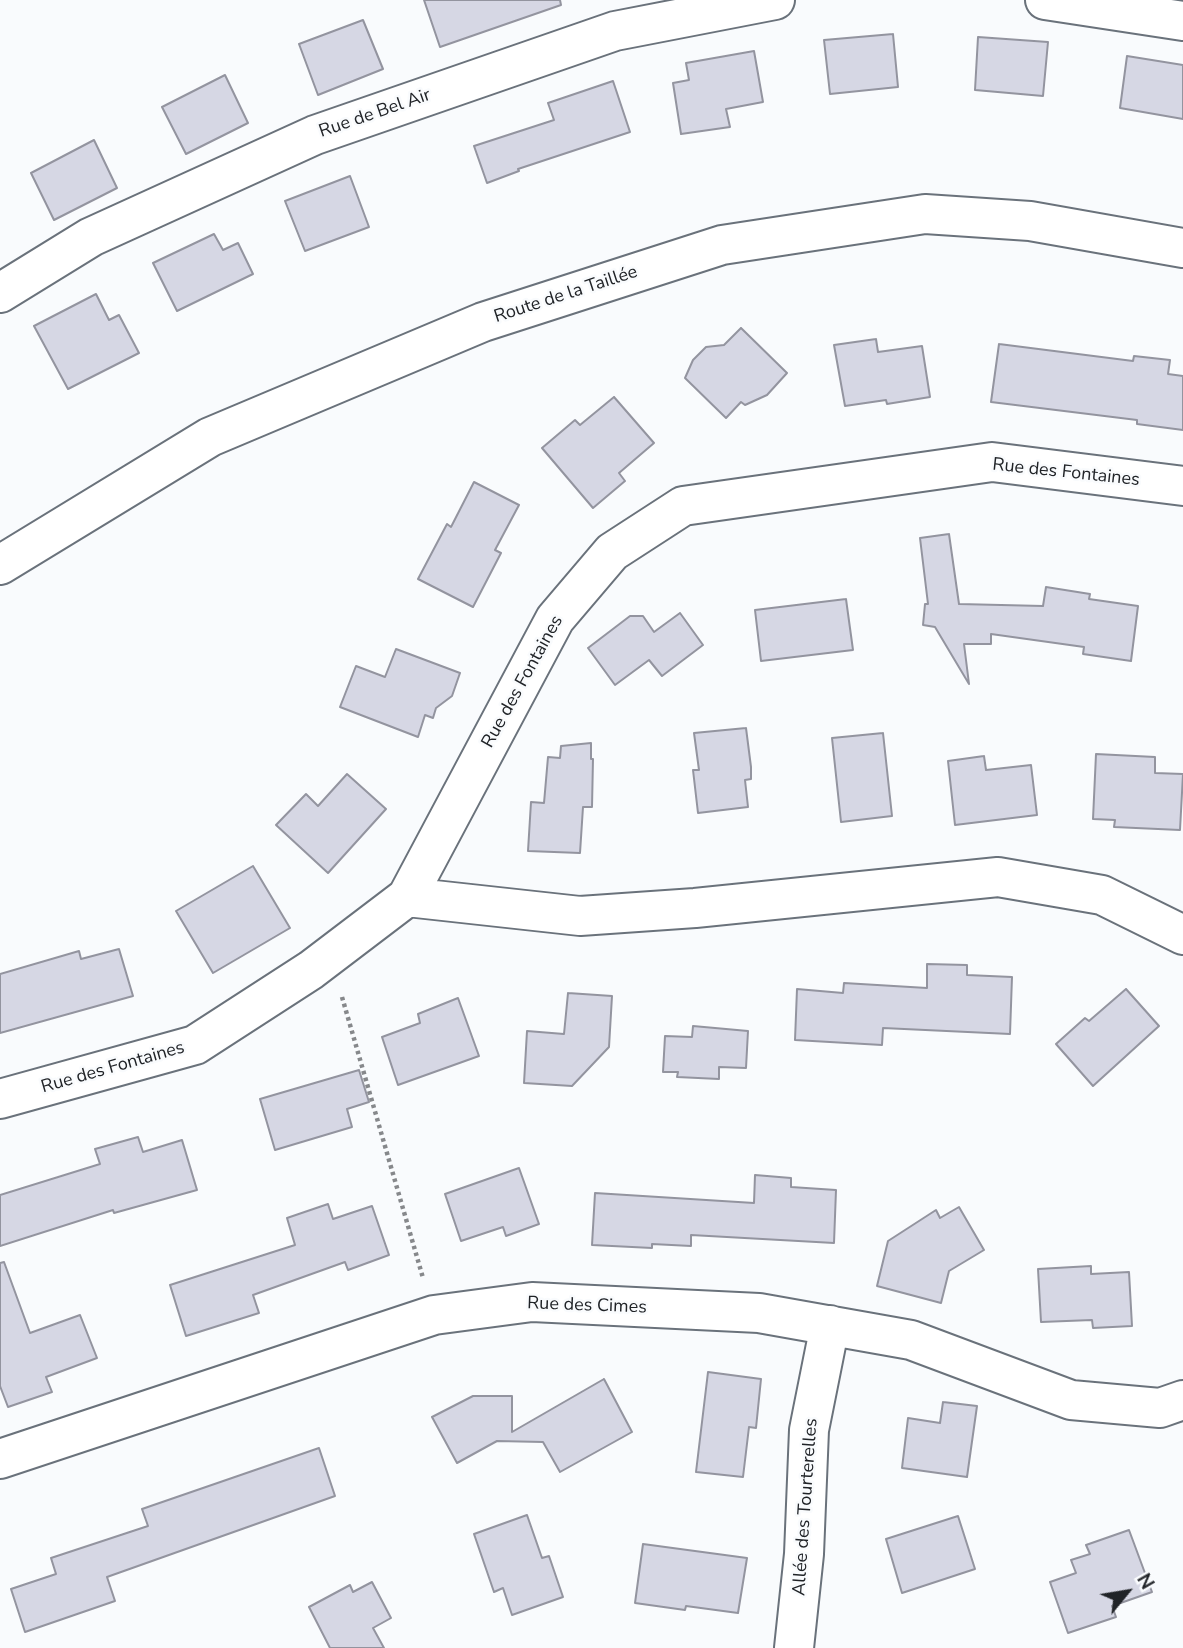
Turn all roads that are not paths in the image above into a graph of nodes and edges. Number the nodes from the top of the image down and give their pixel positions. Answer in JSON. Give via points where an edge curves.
{"nodes":[{"id":1,"x":775,"y":0,"type":"edge"},
{"id":2,"x":1045,"y":0,"type":"edge"},
{"id":3,"x":1183,"y":21,"type":"edge"},
{"id":4,"x":1183,"y":248,"type":"edge"},
{"id":5,"x":0,"y":293,"type":"edge"},
{"id":6,"x":1183,"y":486,"type":"edge"},
{"id":7,"x":0,"y":565,"type":"edge"},
{"id":8,"x":407,"y":897,"type":"junction"},
{"id":9,"x":1183,"y":935,"type":"edge"},
{"id":10,"x":0,"y":1099,"type":"edge"},
{"id":11,"x":830,"y":1325,"type":"junction"},
{"id":12,"x":1183,"y":1400,"type":"edge"},
{"id":13,"x":0,"y":1459,"type":"edge"},
{"id":14,"x":794,"y":1648,"type":"edge"}],
"edges":[{"from":1,"to":5,"type":"street","name":"Rue de Bel Air","via":[[615,31],[315,135],[92,237]]},
{"from":2,"to":3,"type":"street"},
{"from":4,"to":7,"type":"street","name":"Route de la Taillée","via":[[1030,220],[925,214],[722,245],[483,322],[210,436]]},
{"from":6,"to":8,"type":"street","name":"Rue des Fontaines","via":[[992,462],[683,506],[612,552],[555,619]]},
{"from":8,"to":9,"type":"street","via":[[580,916],[998,877],[1102,895]]},
{"from":8,"to":10,"type":"street","name":"Rue des Fontaines","via":[[311,970],[195,1045]]},
{"from":11,"to":12,"type":"street","name":"Rue des Cimes","via":[[911,1340],[1071,1400],[1160,1408]]},
{"from":11,"to":13,"type":"street","name":"Rue des Cimes","via":[[759,1313],[532,1302],[434,1315]]},
{"from":11,"to":14,"type":"street","name":"Allée des Tourterelles","via":[[809,1430],[804,1554]]}]}
